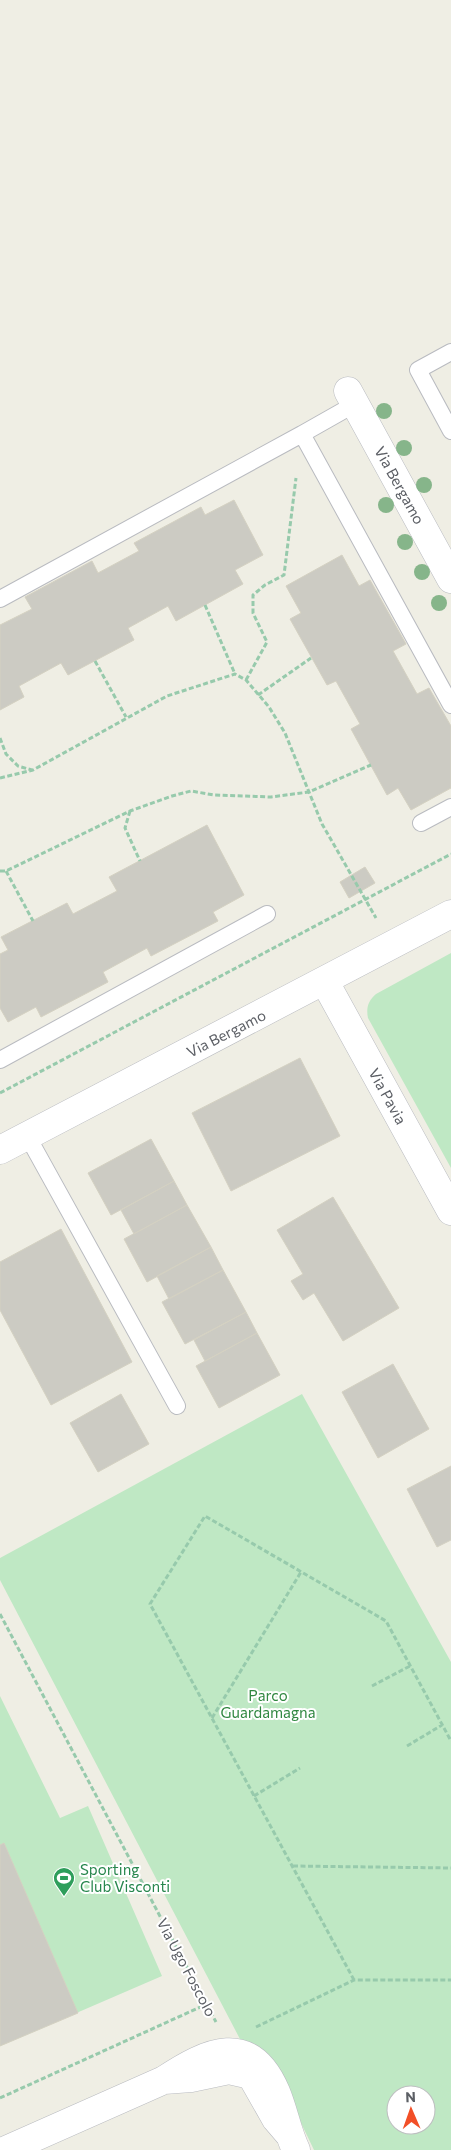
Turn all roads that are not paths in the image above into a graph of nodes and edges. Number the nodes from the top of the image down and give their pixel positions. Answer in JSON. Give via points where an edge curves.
{"nodes":[{"id":1,"x":451,"y":352,"type":"edge"},
{"id":2,"x":352,"y":397,"type":"joint"},
{"id":3,"x":451,"y":431,"type":"edge"},
{"id":4,"x":302,"y":434,"type":"junction"},
{"id":5,"x":451,"y":580,"type":"edge"},
{"id":6,"x":0,"y":600,"type":"edge"},
{"id":7,"x":451,"y":704,"type":"edge"},
{"id":8,"x":451,"y":807,"type":"edge"},
{"id":9,"x":421,"y":823,"type":"dead end"},
{"id":10,"x":267,"y":914,"type":"dead end"},
{"id":11,"x":451,"y":914,"type":"edge"},
{"id":12,"x":325,"y":982,"type":"junction"},
{"id":13,"x":0,"y":1060,"type":"edge"},
{"id":14,"x":28,"y":1137,"type":"junction"},
{"id":15,"x":0,"y":1150,"type":"edge"},
{"id":16,"x":451,"y":1210,"type":"edge"},
{"id":17,"x":177,"y":1406,"type":"dead end"},
{"id":18,"x":164,"y":2080,"type":"junction"},
{"id":19,"x":292,"y":2142,"type":"edge"},
{"id":20,"x":6,"y":2150,"type":"edge"}],
"edges":[{"from":1,"to":3,"type":"lane","via":[[418,370]]},
{"from":2,"to":4,"type":"lane"},
{"from":2,"to":5,"type":"street","name":"Via Bergamo"},
{"from":4,"to":6,"type":"lane"},
{"from":4,"to":7,"type":"lane"},
{"from":8,"to":9,"type":"lane"},
{"from":10,"to":13,"type":"lane"},
{"from":11,"to":12,"type":"street","name":"Via Bergamo"},
{"from":12,"to":14,"type":"street","name":"Via Bergamo"},
{"from":12,"to":16,"type":"street","name":"Via Pavia"},
{"from":14,"to":15,"type":"street","name":"Via Bergamo"},
{"from":14,"to":17,"type":"lane"},
{"from":18,"to":19,"type":"street","via":[[229,2070],[251,2075]]},
{"from":18,"to":19,"type":"street","via":[[185,2066],[230,2046],[261,2065],[276,2094]]},
{"from":18,"to":20,"type":"street"}]}
